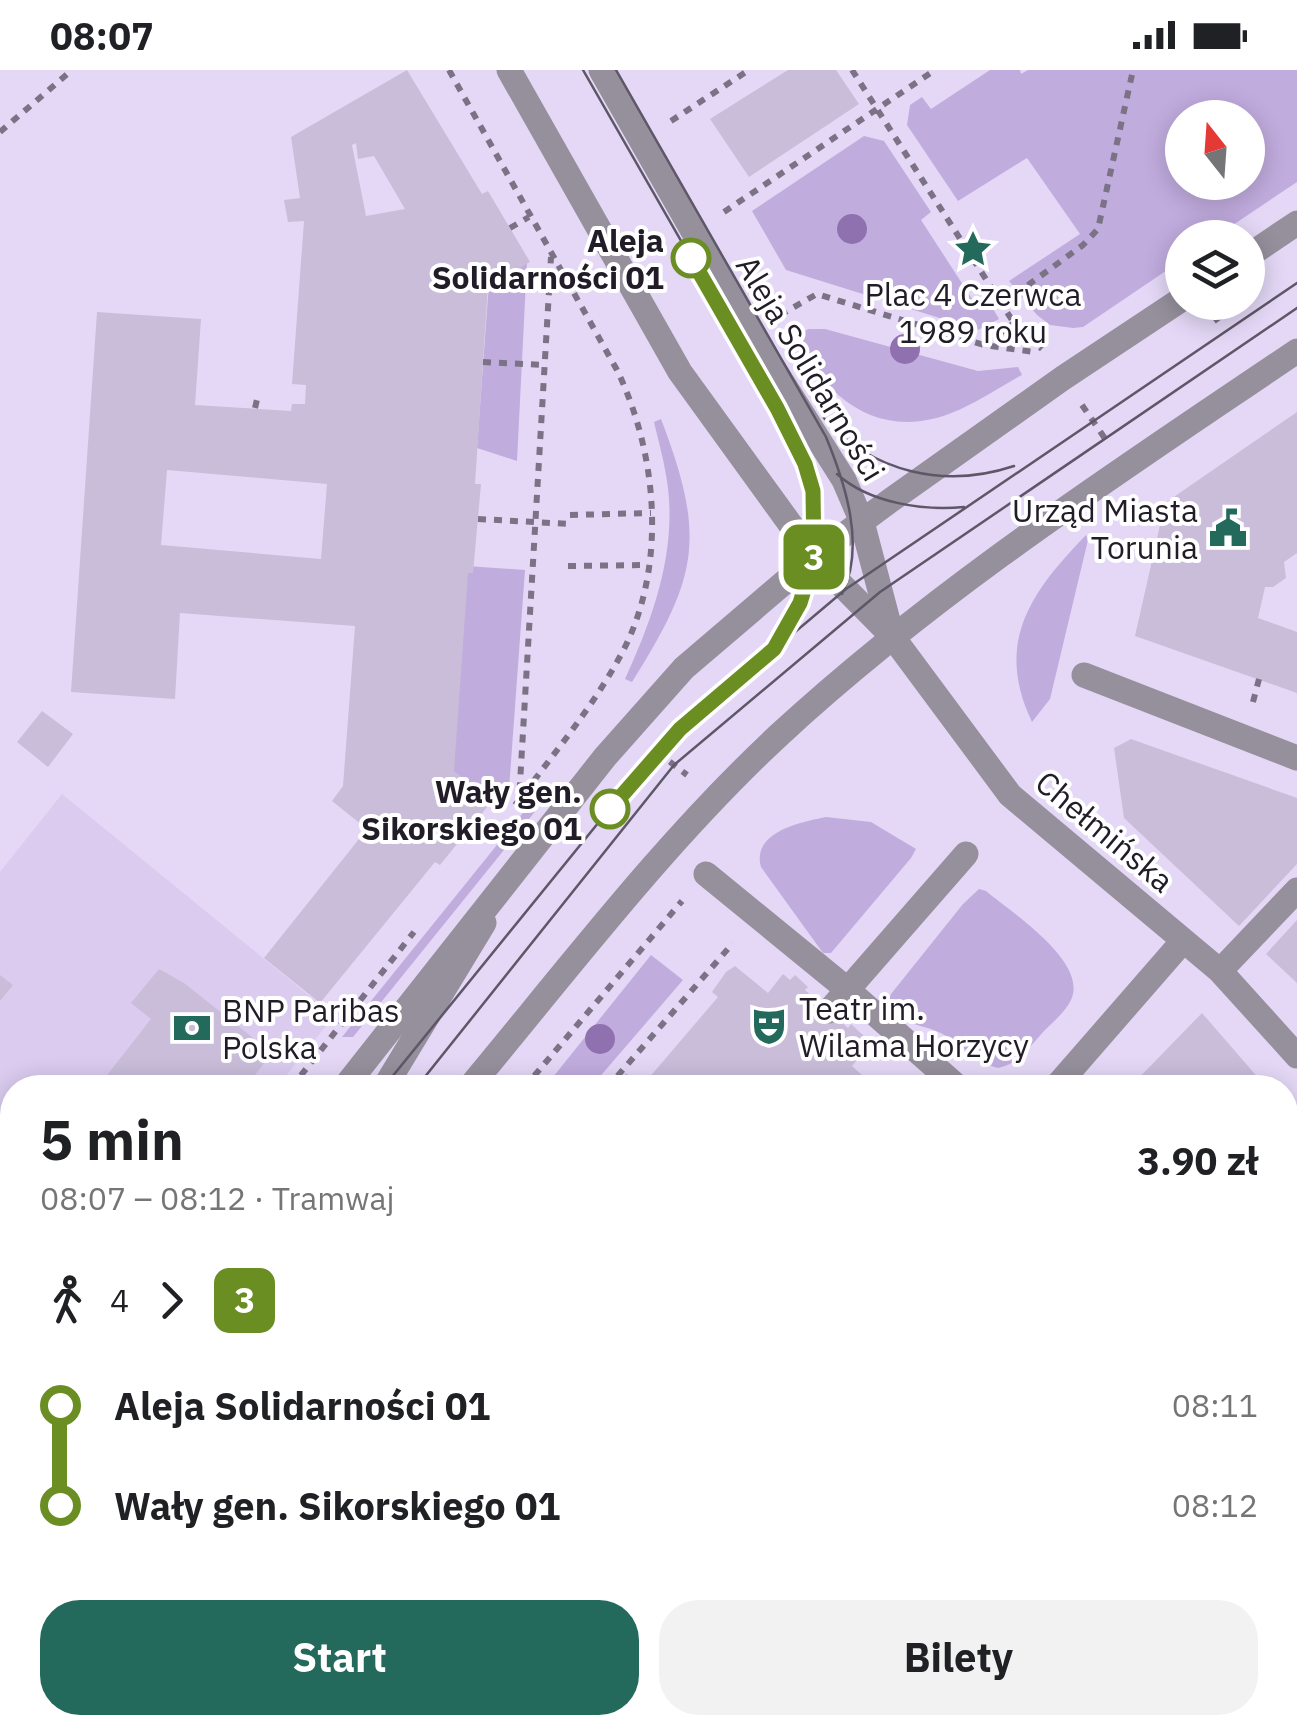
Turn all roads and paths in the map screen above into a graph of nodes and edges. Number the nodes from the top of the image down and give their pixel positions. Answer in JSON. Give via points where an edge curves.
{"nodes":[{"id":1,"x":72,"y":70,"type":"edge"},
{"id":2,"x":449,"y":70,"type":"edge"},
{"id":3,"x":510,"y":70,"type":"edge"},
{"id":4,"x":600,"y":70,"type":"edge"},
{"id":5,"x":750,"y":70,"type":"edge"},
{"id":6,"x":852,"y":70,"type":"edge"},
{"id":7,"x":935,"y":70,"type":"edge"},
{"id":8,"x":1132,"y":70,"type":"edge"},
{"id":9,"x":879,"y":109,"type":"junction"},
{"id":10,"x":671,"y":120,"type":"dead end"},
{"id":11,"x":0,"y":132,"type":"edge"},
{"id":12,"x":723,"y":212,"type":"dead end"},
{"id":13,"x":529,"y":217,"type":"junction"},
{"id":14,"x":1297,"y":223,"type":"edge"},
{"id":15,"x":510,"y":228,"type":"dead end"},
{"id":16,"x":1265,"y":245,"type":"edge"},
{"id":17,"x":551,"y":257,"type":"junction"},
{"id":18,"x":1002,"y":304,"type":"junction"},
{"id":19,"x":1165,"y":310,"type":"edge"},
{"id":20,"x":781,"y":314,"type":"dead end"},
{"id":21,"x":1014,"y":322,"type":"junction"},
{"id":22,"x":984,"y":345,"type":"junction"},
{"id":23,"x":1297,"y":351,"type":"edge"},
{"id":24,"x":483,"y":362,"type":"dead end"},
{"id":25,"x":544,"y":365,"type":"junction"},
{"id":26,"x":258,"y":395,"type":"dead end"},
{"id":27,"x":1078,"y":398,"type":"dead end"},
{"id":28,"x":255,"y":408,"type":"dead end"},
{"id":29,"x":1113,"y":449,"type":"dead end"},
{"id":30,"x":651,"y":513,"type":"junction"},
{"id":31,"x":478,"y":519,"type":"dead end"},
{"id":32,"x":862,"y":522,"type":"junction"},
{"id":33,"x":535,"y":523,"type":"junction"},
{"id":34,"x":814,"y":557,"type":"junction"},
{"id":35,"x":647,"y":565,"type":"junction"},
{"id":36,"x":568,"y":566,"type":"dead end"},
{"id":37,"x":892,"y":636,"type":"junction"},
{"id":38,"x":1084,"y":675,"type":"dead end"},
{"id":39,"x":648,"y":745,"type":"dead end"},
{"id":40,"x":1297,"y":758,"type":"edge"},
{"id":41,"x":696,"y":783,"type":"dead end"},
{"id":42,"x":519,"y":800,"type":"junction"},
{"id":43,"x":506,"y":816,"type":"dead end"},
{"id":44,"x":966,"y":854,"type":"dead end"},
{"id":45,"x":706,"y":874,"type":"joint"},
{"id":46,"x":512,"y":875,"type":"junction"},
{"id":47,"x":1297,"y":890,"type":"edge"},
{"id":48,"x":757,"y":916,"type":"junction"},
{"id":49,"x":420,"y":924,"type":"dead end"},
{"id":50,"x":1184,"y":940,"type":"junction"},
{"id":51,"x":1220,"y":971,"type":"junction"},
{"id":52,"x":848,"y":990,"type":"junction"},
{"id":53,"x":829,"y":1012,"type":"dead end"},
{"id":54,"x":1297,"y":1056,"type":"edge"},
{"id":55,"x":300,"y":1075,"type":"edge"},
{"id":56,"x":354,"y":1075,"type":"edge"},
{"id":57,"x":392,"y":1075,"type":"edge"},
{"id":58,"x":480,"y":1075,"type":"edge"},
{"id":59,"x":535,"y":1075,"type":"edge"},
{"id":60,"x":618,"y":1075,"type":"edge"},
{"id":61,"x":944,"y":1075,"type":"edge"},
{"id":62,"x":1066,"y":1075,"type":"edge"}],
"edges":[{"from":1,"to":11,"type":"path"},
{"from":2,"to":13,"type":"path"},
{"from":3,"to":34,"type":"street","via":[[680,372]]},
{"from":4,"to":32,"type":"street","name":"Aleja Solidarności","via":[[844,480]]},
{"from":5,"to":10,"type":"path"},
{"from":6,"to":9,"type":"path"},
{"from":7,"to":9,"type":"path"},
{"from":8,"to":18,"type":"path","via":[[1098,229]]},
{"from":9,"to":12,"type":"path"},
{"from":9,"to":18,"type":"path"},
{"from":13,"to":15,"type":"path"},
{"from":13,"to":17,"type":"path"},
{"from":14,"to":16,"type":"street"},
{"from":17,"to":25,"type":"path"},
{"from":17,"to":30,"type":"path","via":[[631,399],[649,470]]},
{"from":18,"to":21,"type":"path"},
{"from":19,"to":32,"type":"street"},
{"from":20,"to":22,"type":"path","via":[[816,294]]},
{"from":21,"to":22,"type":"path"},
{"from":21,"to":22,"type":"path","via":[[1047,354]]},
{"from":23,"to":37,"type":"street"},
{"from":24,"to":25,"type":"path"},
{"from":25,"to":33,"type":"path"},
{"from":26,"to":28,"type":"path"},
{"from":27,"to":29,"type":"path"},
{"from":30,"to":33,"type":"path"},
{"from":30,"to":35,"type":"path"},
{"from":31,"to":33,"type":"path"},
{"from":32,"to":34,"type":"street"},
{"from":32,"to":37,"type":"street","name":"Aleja Solidarności"},
{"from":33,"to":42,"type":"path"},
{"from":34,"to":37,"type":"street"},
{"from":34,"to":46,"type":"street","via":[[684,668]]},
{"from":35,"to":36,"type":"path"},
{"from":35,"to":42,"type":"path","via":[[626,645],[594,702]]},
{"from":37,"to":50,"type":"street","name":"Chełmińska","via":[[1010,795]]},
{"from":37,"to":58,"type":"street","via":[[778,735],[697,818]]},
{"from":38,"to":40,"type":"street"},
{"from":39,"to":41,"type":"path"},
{"from":42,"to":43,"type":"path"},
{"from":44,"to":52,"type":"street"},
{"from":45,"to":48,"type":"street"},
{"from":45,"to":59,"type":"path"},
{"from":46,"to":56,"type":"street"},
{"from":46,"to":57,"type":"street"},
{"from":47,"to":51,"type":"street"},
{"from":48,"to":52,"type":"street"},
{"from":48,"to":60,"type":"path"},
{"from":49,"to":55,"type":"path"},
{"from":50,"to":51,"type":"street","name":"Chełmińska"},
{"from":50,"to":62,"type":"street"},
{"from":51,"to":54,"type":"street","name":"Chełmińska"},
{"from":52,"to":53,"type":"street"},
{"from":52,"to":61,"type":"street"}]}
